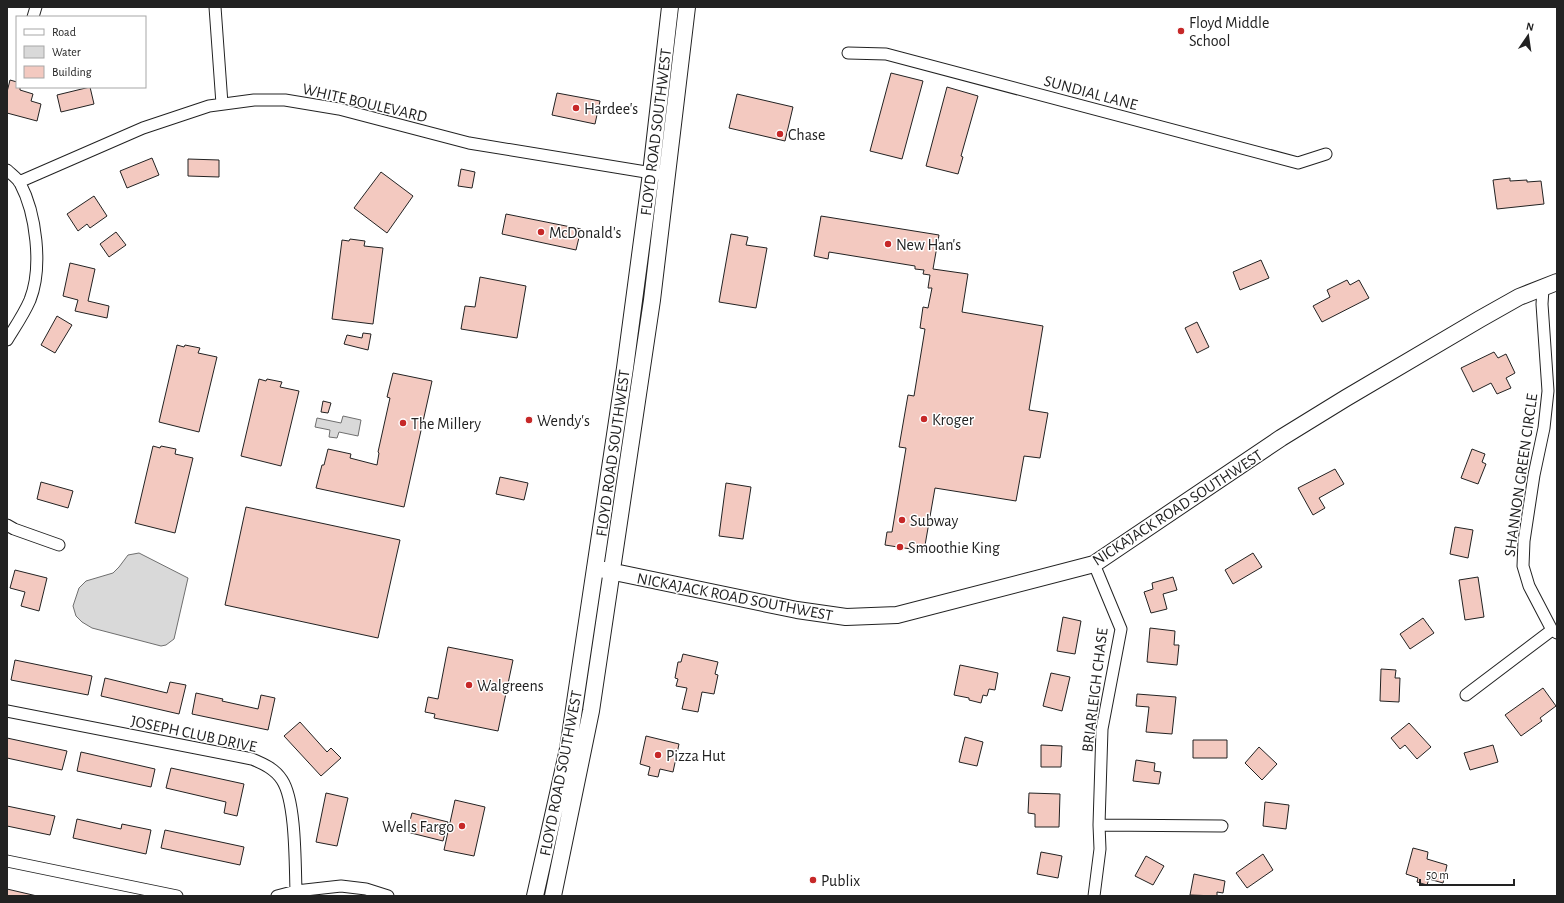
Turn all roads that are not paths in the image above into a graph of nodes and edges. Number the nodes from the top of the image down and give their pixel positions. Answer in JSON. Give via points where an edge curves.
{"nodes":[{"id":1,"x":215,"y":7,"type":"edge"},
{"id":2,"x":670,"y":7,"type":"edge"},
{"id":3,"x":687,"y":7,"type":"edge"},
{"id":4,"x":848,"y":53,"type":"dead end"},
{"id":5,"x":222,"y":104,"type":"junction"},
{"id":6,"x":1326,"y":154,"type":"dead end"},
{"id":7,"x":7,"y":170,"type":"edge"},
{"id":8,"x":650,"y":173,"type":"junction"},
{"id":9,"x":666,"y":176,"type":"junction"},
{"id":10,"x":19,"y":182,"type":"junction"},
{"id":11,"x":1550,"y":285,"type":"edge"},
{"id":12,"x":7,"y":340,"type":"edge"},
{"id":13,"x":7,"y":525,"type":"edge"},
{"id":14,"x":59,"y":545,"type":"dead end"},
{"id":15,"x":1094,"y":564,"type":"junction"},
{"id":16,"x":595,"y":568,"type":"junction"},
{"id":17,"x":612,"y":572,"type":"junction"},
{"id":18,"x":1555,"y":632,"type":"edge"},
{"id":19,"x":1466,"y":695,"type":"dead end"},
{"id":20,"x":7,"y":711,"type":"edge"},
{"id":21,"x":1099,"y":825,"type":"junction"},
{"id":22,"x":1222,"y":826,"type":"dead end"},
{"id":23,"x":7,"y":861,"type":"edge"},
{"id":24,"x":296,"y":891,"type":"junction"},
{"id":25,"x":177,"y":896,"type":"edge"},
{"id":26,"x":277,"y":896,"type":"edge"},
{"id":27,"x":388,"y":896,"type":"edge"},
{"id":28,"x":536,"y":896,"type":"edge"},
{"id":29,"x":553,"y":896,"type":"edge"},
{"id":30,"x":1094,"y":896,"type":"edge"}],
"edges":[{"from":1,"to":5,"type":"street"},
{"from":2,"to":8,"type":"main road","name":"FLOYD ROAD SOUTHWEST"},
{"from":3,"to":9,"type":"main road","name":"FLOYD ROAD SOUTHWEST"},
{"from":4,"to":6,"type":"street","name":"SUNDIAL LANE","via":[[886,54],[1298,163]]},
{"from":5,"to":8,"type":"street","name":"WHITE BOULEVARD","via":[[285,100],[339,109],[469,143]]},
{"from":5,"to":10,"type":"street","name":"WHITE BOULEVARD","via":[[143,128]]},
{"from":7,"to":10,"type":"street"},
{"from":8,"to":9,"type":"street","name":"WHITE BOULEVARD"},
{"from":8,"to":16,"type":"main road","name":"FLOYD ROAD SOUTHWEST","via":[[624,376]]},
{"from":9,"to":17,"type":"main road","name":"FLOYD ROAD SOUTHWEST","via":[[652,300]]},
{"from":10,"to":12,"type":"street","via":[[31,210],[36,237],[36,275],[31,299]]},
{"from":11,"to":15,"type":"main road","name":"NICKAJACK ROAD SOUTHWEST","via":[[1520,297],[1480,319],[1346,398]]},
{"from":11,"to":18,"type":"street","name":"SHANNON GREEN CIRCLE","via":[[1542,304],[1548,391],[1524,541],[1523,566],[1529,586]]},
{"from":13,"to":14,"type":"street"},
{"from":15,"to":17,"type":"main road","name":"NICKAJACK ROAD SOUTHWEST","via":[[897,615],[846,617],[797,610]]},
{"from":15,"to":21,"type":"street","name":"BRIARLEIGH CHASE","via":[[1121,629],[1102,730]]},
{"from":16,"to":17,"type":"main road","name":"NICKAJACK ROAD SOUTHWEST"},
{"from":16,"to":28,"type":"main road","name":"FLOYD ROAD SOUTHWEST","via":[[568,749]]},
{"from":17,"to":29,"type":"main road","name":"FLOYD ROAD SOUTHWEST","via":[[591,711]]},
{"from":18,"to":19,"type":"street"},
{"from":20,"to":24,"type":"street","name":"JOSEPH CLUB DRIVE","via":[[252,759],[266,765],[282,780],[291,803]]},
{"from":21,"to":22,"type":"street"},
{"from":21,"to":30,"type":"street","name":"BRIARLEIGH CHASE","via":[[1100,849]]},
{"from":23,"to":25,"type":"street"},
{"from":24,"to":26,"type":"street"},
{"from":24,"to":27,"type":"street","via":[[341,886],[366,889]]}]}
